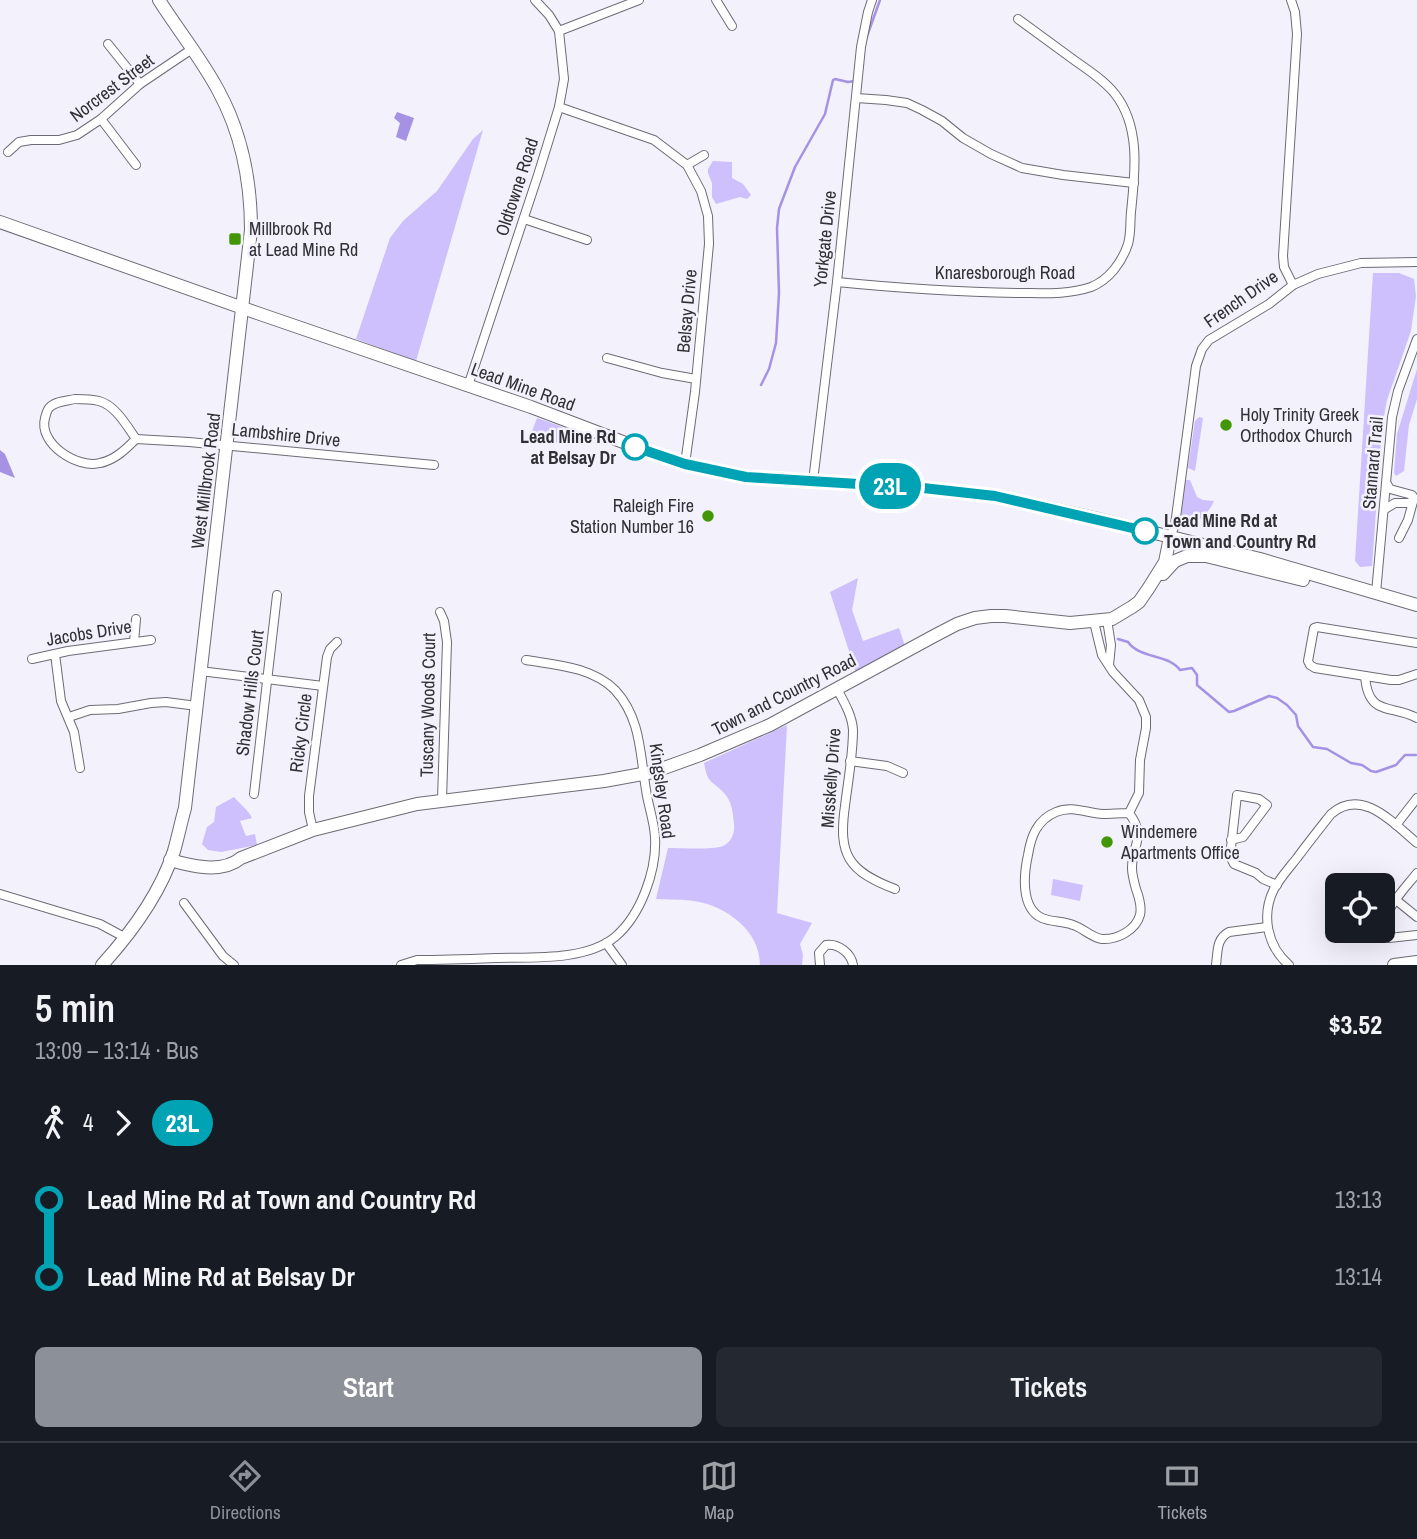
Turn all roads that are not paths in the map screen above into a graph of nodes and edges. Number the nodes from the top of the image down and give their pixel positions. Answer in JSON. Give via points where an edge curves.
{"nodes":[{"id":1,"x":159,"y":0,"type":"edge"},
{"id":2,"x":535,"y":0,"type":"edge"},
{"id":3,"x":639,"y":0,"type":"edge"},
{"id":4,"x":716,"y":0,"type":"edge"},
{"id":5,"x":872,"y":0,"type":"edge"},
{"id":6,"x":1291,"y":0,"type":"edge"},
{"id":7,"x":1018,"y":19,"type":"dead end"},
{"id":8,"x":732,"y":26,"type":"dead end"},
{"id":9,"x":559,"y":31,"type":"junction"},
{"id":10,"x":108,"y":44,"type":"dead end"},
{"id":11,"x":192,"y":49,"type":"junction"},
{"id":12,"x":140,"y":84,"type":"junction"},
{"id":13,"x":856,"y":98,"type":"junction"},
{"id":14,"x":559,"y":107,"type":"junction"},
{"id":15,"x":101,"y":119,"type":"junction"},
{"id":16,"x":8,"y":152,"type":"dead end"},
{"id":17,"x":704,"y":155,"type":"dead end"},
{"id":18,"x":136,"y":165,"type":"dead end"},
{"id":19,"x":687,"y":165,"type":"junction"},
{"id":20,"x":1134,"y":183,"type":"junction"},
{"id":21,"x":524,"y":219,"type":"junction"},
{"id":22,"x":0,"y":222,"type":"edge"},
{"id":23,"x":587,"y":240,"type":"dead end"},
{"id":24,"x":1417,"y":262,"type":"edge"},
{"id":25,"x":837,"y":282,"type":"junction"},
{"id":26,"x":1293,"y":285,"type":"junction"},
{"id":27,"x":243,"y":308,"type":"junction"},
{"id":28,"x":1417,"y":339,"type":"edge"},
{"id":29,"x":607,"y":358,"type":"dead end"},
{"id":30,"x":696,"y":379,"type":"junction"},
{"id":31,"x":468,"y":386,"type":"junction"},
{"id":32,"x":136,"y":439,"type":"junction"},
{"id":33,"x":228,"y":445,"type":"junction"},
{"id":34,"x":685,"y":464,"type":"junction"},
{"id":35,"x":434,"y":465,"type":"dead end"},
{"id":36,"x":813,"y":481,"type":"junction"},
{"id":37,"x":1387,"y":484,"type":"junction"},
{"id":38,"x":1415,"y":499,"type":"edge"},
{"id":39,"x":1385,"y":509,"type":"junction"},
{"id":40,"x":1170,"y":537,"type":"junction"},
{"id":41,"x":1399,"y":538,"type":"dead end"},
{"id":42,"x":1148,"y":589,"type":"junction"},
{"id":43,"x":1376,"y":593,"type":"junction"},
{"id":44,"x":277,"y":595,"type":"dead end"},
{"id":45,"x":1399,"y":600,"type":"junction"},
{"id":46,"x":1417,"y":605,"type":"edge"},
{"id":47,"x":440,"y":612,"type":"dead end"},
{"id":48,"x":136,"y":619,"type":"dead end"},
{"id":49,"x":1101,"y":621,"type":"junction"},
{"id":50,"x":151,"y":640,"type":"dead end"},
{"id":51,"x":134,"y":642,"type":"junction"},
{"id":52,"x":337,"y":642,"type":"dead end"},
{"id":53,"x":1417,"y":643,"type":"edge"},
{"id":54,"x":55,"y":654,"type":"junction"},
{"id":55,"x":32,"y":659,"type":"dead end"},
{"id":56,"x":526,"y":660,"type":"dead end"},
{"id":57,"x":1108,"y":665,"type":"junction"},
{"id":58,"x":200,"y":671,"type":"junction"},
{"id":59,"x":1417,"y":674,"type":"edge"},
{"id":60,"x":1365,"y":676,"type":"junction"},
{"id":61,"x":268,"y":680,"type":"junction"},
{"id":62,"x":323,"y":686,"type":"junction"},
{"id":63,"x":837,"y":689,"type":"junction"},
{"id":64,"x":197,"y":706,"type":"junction"},
{"id":65,"x":69,"y":717,"type":"junction"},
{"id":66,"x":1417,"y":718,"type":"edge"},
{"id":67,"x":850,"y":761,"type":"junction"},
{"id":68,"x":80,"y":768,"type":"dead end"},
{"id":69,"x":903,"y":773,"type":"dead end"},
{"id":70,"x":644,"y":775,"type":"junction"},
{"id":71,"x":254,"y":794,"type":"dead end"},
{"id":72,"x":1417,"y":798,"type":"edge"},
{"id":73,"x":442,"y":800,"type":"junction"},
{"id":74,"x":1129,"y":813,"type":"junction"},
{"id":75,"x":1396,"y":825,"type":"junction"},
{"id":76,"x":313,"y":830,"type":"junction"},
{"id":77,"x":1231,"y":841,"type":"junction"},
{"id":78,"x":1417,"y":843,"type":"edge"},
{"id":79,"x":172,"y":856,"type":"junction"},
{"id":80,"x":1417,"y":873,"type":"edge"},
{"id":81,"x":1277,"y":885,"type":"junction"},
{"id":82,"x":895,"y":889,"type":"dead end"},
{"id":83,"x":0,"y":894,"type":"edge"},
{"id":84,"x":1396,"y":900,"type":"junction"},
{"id":85,"x":184,"y":903,"type":"dead end"},
{"id":86,"x":1417,"y":918,"type":"edge"},
{"id":87,"x":1267,"y":927,"type":"junction"},
{"id":88,"x":1417,"y":935,"type":"edge"},
{"id":89,"x":126,"y":938,"type":"junction"},
{"id":90,"x":606,"y":943,"type":"junction"},
{"id":91,"x":1417,"y":962,"type":"edge"},
{"id":92,"x":102,"y":965,"type":"edge"},
{"id":93,"x":234,"y":965,"type":"edge"},
{"id":94,"x":401,"y":965,"type":"edge"},
{"id":95,"x":622,"y":965,"type":"edge"},
{"id":96,"x":820,"y":965,"type":"edge"},
{"id":97,"x":853,"y":965,"type":"edge"},
{"id":98,"x":1216,"y":965,"type":"edge"},
{"id":99,"x":1289,"y":965,"type":"edge"},
{"id":100,"x":1394,"y":965,"type":"edge"}],
"edges":[{"from":1,"to":11,"type":"main road","name":"West Millbrook Road"},
{"from":2,"to":9,"type":"street"},
{"from":3,"to":9,"type":"street"},
{"from":4,"to":8,"type":"street"},
{"from":5,"to":13,"type":"street","name":"Yorkgate Drive"},
{"from":6,"to":26,"type":"street","name":"French Drive","via":[[1297,34],[1283,256]]},
{"from":7,"to":20,"type":"street","name":"Knaresborough Road","via":[[1114,93],[1131,129]]},
{"from":9,"to":14,"type":"street","name":"Oldtowne Road","via":[[564,79]]},
{"from":10,"to":12,"type":"street"},
{"from":11,"to":12,"type":"street","name":"Norcrest Street"},
{"from":11,"to":27,"type":"main road","name":"West Millbrook Road","via":[[220,93],[246,169],[251,230]]},
{"from":12,"to":15,"type":"street","name":"Norcrest Street"},
{"from":13,"to":20,"type":"street","via":[[906,103],[1022,168]]},
{"from":13,"to":25,"type":"street","name":"Yorkgate Drive"},
{"from":14,"to":19,"type":"street","name":"Belsay Drive","via":[[654,140]]},
{"from":14,"to":21,"type":"street","name":"Oldtowne Road"},
{"from":15,"to":16,"type":"street","name":"Norcrest Street","via":[[68,139],[19,142]]},
{"from":15,"to":18,"type":"street"},
{"from":17,"to":19,"type":"street"},
{"from":19,"to":30,"type":"street","name":"Belsay Drive","via":[[708,216]]},
{"from":20,"to":25,"type":"street","name":"Knaresborough Road","via":[[1129,242],[1109,275],[1095,286],[1059,293]]},
{"from":21,"to":23,"type":"street"},
{"from":21,"to":31,"type":"street","name":"Oldtowne Road"},
{"from":22,"to":27,"type":"main road","name":"Lead Mine Road"},
{"from":24,"to":26,"type":"street","via":[[1361,263]]},
{"from":25,"to":36,"type":"street","name":"Yorkgate Drive"},
{"from":26,"to":40,"type":"street","name":"French Drive","via":[[1202,349]]},
{"from":27,"to":31,"type":"main road","name":"Lead Mine Road"},
{"from":27,"to":33,"type":"main road","name":"West Millbrook Road"},
{"from":28,"to":37,"type":"street","name":"Stannard Trail","via":[[1392,417]]},
{"from":29,"to":30,"type":"street"},
{"from":30,"to":34,"type":"street","name":"Belsay Drive"},
{"from":31,"to":34,"type":"main road","name":"Lead Mine Road"},
{"from":32,"to":32,"type":"street","via":[[113,410],[96,400],[61,402],[50,406],[46,414],[45,434],[52,444],[68,456],[93,464],[111,459]]},
{"from":32,"to":33,"type":"street","name":"Lambshire Drive"},
{"from":33,"to":35,"type":"street","name":"Lambshire Drive"},
{"from":33,"to":58,"type":"main road","name":"West Millbrook Road"},
{"from":34,"to":36,"type":"main road","name":"Lead Mine Road","via":[[746,477]]},
{"from":36,"to":40,"type":"main road","name":"Lead Mine Road","via":[[995,496]]},
{"from":37,"to":38,"type":"street"},
{"from":37,"to":39,"type":"street","name":"Stannard Trail"},
{"from":38,"to":39,"type":"street"},
{"from":38,"to":41,"type":"street"},
{"from":39,"to":43,"type":"street","name":"Stannard Trail"},
{"from":40,"to":42,"type":"main road","via":[[1164,562]]},
{"from":40,"to":43,"type":"main road","name":"Lead Mine Road"},
{"from":42,"to":45,"type":"main road","via":[[1175,561],[1206,556]]},
{"from":42,"to":49,"type":"main road","via":[[1121,615]]},
{"from":43,"to":45,"type":"main road","name":"Lead Mine Road"},
{"from":44,"to":61,"type":"street","name":"Shadow Hills Court"},
{"from":45,"to":46,"type":"main road","name":"Lead Mine Road"},
{"from":47,"to":73,"type":"street","name":"Tuscany Woods Court","via":[[447,642]]},
{"from":48,"to":51,"type":"street"},
{"from":49,"to":57,"type":"street","via":[[1102,655]]},
{"from":49,"to":57,"type":"street","via":[[1111,645]]},
{"from":49,"to":63,"type":"main road","name":"Town and Country Road","via":[[975,618]]},
{"from":50,"to":51,"type":"street","name":"Jacobs Drive"},
{"from":51,"to":54,"type":"street","name":"Jacobs Drive"},
{"from":52,"to":62,"type":"street","name":"Ricky Circle","via":[[327,657]]},
{"from":53,"to":60,"type":"street","via":[[1314,628],[1310,665]]},
{"from":54,"to":55,"type":"street","name":"Jacobs Drive"},
{"from":54,"to":65,"type":"street","via":[[61,701]]},
{"from":56,"to":70,"type":"street","name":"Kingsley Road","via":[[568,667],[604,680],[634,719]]},
{"from":57,"to":74,"type":"street","via":[[1139,699],[1146,717],[1139,793]]},
{"from":58,"to":61,"type":"street"},
{"from":58,"to":64,"type":"main road","name":"West Millbrook Road"},
{"from":59,"to":60,"type":"street","via":[[1399,680]]},
{"from":60,"to":66,"type":"street","via":[[1366,688],[1378,705]]},
{"from":61,"to":62,"type":"street"},
{"from":61,"to":71,"type":"street","name":"Shadow Hills Court"},
{"from":62,"to":76,"type":"street","name":"Ricky Circle","via":[[309,796]]},
{"from":63,"to":67,"type":"street","name":"Misskelly Drive","via":[[853,729]]},
{"from":63,"to":70,"type":"main road","name":"Town and Country Road","via":[[770,726]]},
{"from":64,"to":65,"type":"street","via":[[151,703]]},
{"from":64,"to":79,"type":"main road","name":"West Millbrook Road","via":[[185,808]]},
{"from":65,"to":68,"type":"street"},
{"from":67,"to":69,"type":"street"},
{"from":67,"to":82,"type":"street","name":"Misskelly Drive","via":[[844,846],[858,868]]},
{"from":70,"to":73,"type":"main road","name":"Town and Country Road"},
{"from":70,"to":90,"type":"street","name":"Kingsley Road","via":[[655,839],[653,868],[629,921]]},
{"from":72,"to":75,"type":"street"},
{"from":73,"to":76,"type":"main road","name":"Town and Country Road"},
{"from":74,"to":74,"type":"street","via":[[1073,808],[1054,813],[1039,824],[1025,874],[1026,896],[1036,915],[1072,924],[1102,939],[1129,931],[1140,914],[1132,868],[1139,835]]},
{"from":75,"to":78,"type":"street"},
{"from":75,"to":81,"type":"street","via":[[1362,804],[1336,809]]},
{"from":76,"to":79,"type":"main road","name":"Town and Country Road","via":[[241,858],[211,861]]},
{"from":77,"to":77,"type":"street","via":[[1243,837],[1267,805],[1255,797],[1237,795]]},
{"from":77,"to":81,"type":"street","via":[[1234,864]]},
{"from":79,"to":89,"type":"main road","name":"West Millbrook Road"},
{"from":80,"to":84,"type":"street"},
{"from":81,"to":87,"type":"street","via":[[1268,906]]},
{"from":83,"to":89,"type":"street","via":[[100,923]]},
{"from":84,"to":86,"type":"street"},
{"from":84,"to":88,"type":"street","via":[[1384,922],[1384,937]]},
{"from":85,"to":93,"type":"street"},
{"from":87,"to":98,"type":"street","via":[[1223,935]]},
{"from":87,"to":99,"type":"street","via":[[1273,946]]},
{"from":89,"to":92,"type":"main road","name":"West Millbrook Road"},
{"from":90,"to":94,"type":"street","name":"Kingsley Road","via":[[556,956],[417,960]]},
{"from":90,"to":95,"type":"street"},
{"from":91,"to":100,"type":"main road"},
{"from":96,"to":97,"type":"street","via":[[819,953],[832,944],[849,954]]}]}
